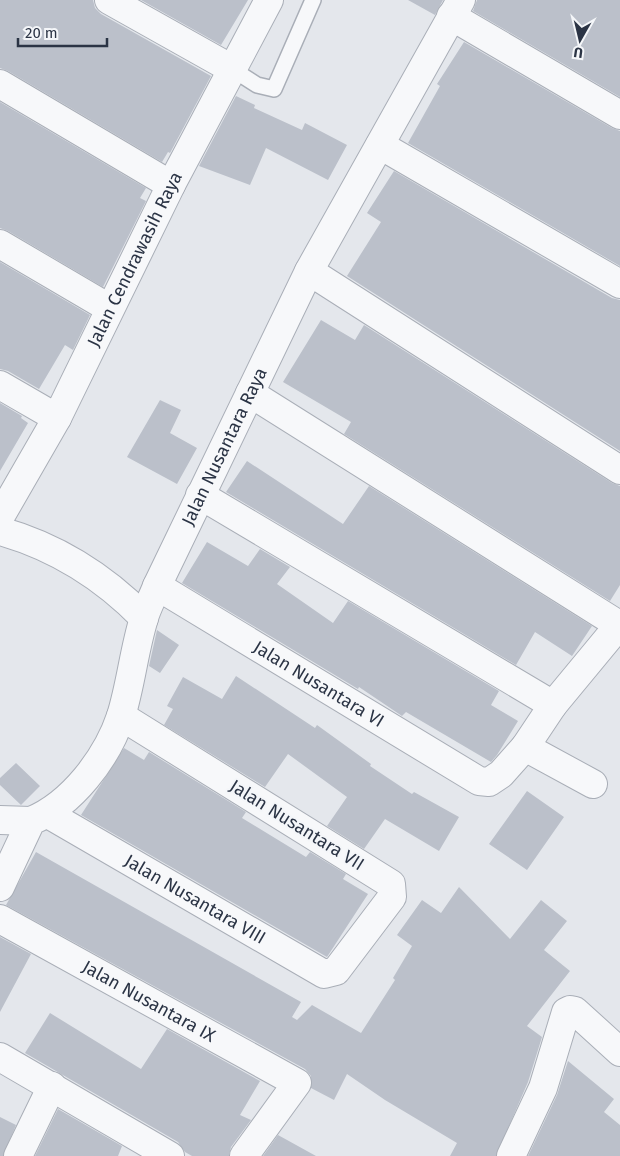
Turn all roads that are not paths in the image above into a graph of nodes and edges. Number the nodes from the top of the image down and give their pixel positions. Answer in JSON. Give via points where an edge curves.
{"nodes":[{"id":1,"x":109,"y":0,"type":"edge"},
{"id":2,"x":269,"y":0,"type":"edge"},
{"id":3,"x":313,"y":0,"type":"edge"},
{"id":4,"x":456,"y":8,"type":"edge"},
{"id":5,"x":232,"y":69,"type":"junction"},
{"id":6,"x":0,"y":84,"type":"edge"},
{"id":7,"x":620,"y":115,"type":"edge"},
{"id":8,"x":380,"y":145,"type":"junction"},
{"id":9,"x":170,"y":185,"type":"junction"},
{"id":10,"x":0,"y":244,"type":"edge"},
{"id":11,"x":309,"y":271,"type":"junction"},
{"id":12,"x":620,"y":284,"type":"edge"},
{"id":13,"x":109,"y":308,"type":"junction"},
{"id":14,"x":0,"y":385,"type":"edge"},
{"id":15,"x":250,"y":393,"type":"junction"},
{"id":16,"x":58,"y":418,"type":"junction"},
{"id":17,"x":620,"y":470,"type":"edge"},
{"id":18,"x":200,"y":495,"type":"junction"},
{"id":19,"x":1,"y":516,"type":"edge"},
{"id":20,"x":157,"y":586,"type":"junction"},
{"id":21,"x":144,"y":618,"type":"junction"},
{"id":22,"x":616,"y":635,"type":"edge"},
{"id":23,"x":553,"y":704,"type":"junction"},
{"id":24,"x":121,"y":716,"type":"junction"},
{"id":25,"x":526,"y":746,"type":"junction"},
{"id":26,"x":593,"y":784,"type":"dead end"},
{"id":27,"x":40,"y":817,"type":"junction"},
{"id":28,"x":0,"y":820,"type":"edge"},
{"id":29,"x":0,"y":887,"type":"edge"},
{"id":30,"x":0,"y":919,"type":"edge"},
{"id":31,"x":342,"y":964,"type":"joint"},
{"id":32,"x":620,"y":1052,"type":"edge"},
{"id":33,"x":0,"y":1057,"type":"edge"},
{"id":34,"x":52,"y":1086,"type":"junction"},
{"id":35,"x":157,"y":1153,"type":"edge"},
{"id":36,"x":18,"y":1156,"type":"edge"},
{"id":37,"x":244,"y":1156,"type":"edge"},
{"id":38,"x":511,"y":1156,"type":"edge"}],
"edges":[{"from":1,"to":5,"type":"street"},
{"from":2,"to":5,"type":"street","name":"Jalan Cendrawasih Raya"},
{"from":3,"to":5,"type":"lane","via":[[274,89],[257,85]]},
{"from":4,"to":7,"type":"street"},
{"from":4,"to":8,"type":"street","name":"Jalan Nusantara Raya"},
{"from":5,"to":9,"type":"street","name":"Jalan Cendrawasih Raya"},
{"from":6,"to":9,"type":"street"},
{"from":8,"to":11,"type":"street","name":"Jalan Nusantara Raya"},
{"from":8,"to":12,"type":"street"},
{"from":9,"to":13,"type":"street","name":"Jalan Cendrawasih Raya"},
{"from":10,"to":13,"type":"street"},
{"from":11,"to":15,"type":"street","name":"Jalan Nusantara Raya"},
{"from":11,"to":17,"type":"street"},
{"from":13,"to":16,"type":"street","name":"Jalan Cendrawasih Raya"},
{"from":14,"to":16,"type":"street"},
{"from":15,"to":18,"type":"street","name":"Jalan Nusantara Raya"},
{"from":15,"to":22,"type":"street"},
{"from":16,"to":19,"type":"street","name":"Jalan Cendrawasih Raya"},
{"from":18,"to":20,"type":"street","name":"Jalan Nusantara Raya"},
{"from":18,"to":23,"type":"street"},
{"from":19,"to":21,"type":"street","via":[[100,577]]},
{"from":20,"to":21,"type":"street","name":"Jalan Nusantara Raya"},
{"from":20,"to":25,"type":"street","name":"Jalan Nusantara VI","via":[[479,781],[489,782],[501,774]]},
{"from":21,"to":24,"type":"street","name":"Jalan Nusantara Raya"},
{"from":22,"to":23,"type":"street"},
{"from":23,"to":25,"type":"street"},
{"from":24,"to":27,"type":"street","name":"Jalan Nusantara Raya","via":[[104,752],[81,783]]},
{"from":24,"to":31,"type":"street","name":"Jalan Nusantara VII","via":[[391,884],[392,897]]},
{"from":25,"to":26,"type":"street"},
{"from":27,"to":28,"type":"street"},
{"from":27,"to":29,"type":"street","name":"Jalan Nusantara Raya"},
{"from":27,"to":31,"type":"street","name":"Jalan Nusantara VIII","via":[[324,974],[336,971]]},
{"from":30,"to":37,"type":"street","name":"Jalan Nusantara IX","via":[[297,1083]]},
{"from":32,"to":38,"type":"street","via":[[575,1011],[566,1012],[543,1088]]},
{"from":33,"to":34,"type":"street"},
{"from":34,"to":35,"type":"street"},
{"from":34,"to":36,"type":"street"}]}
